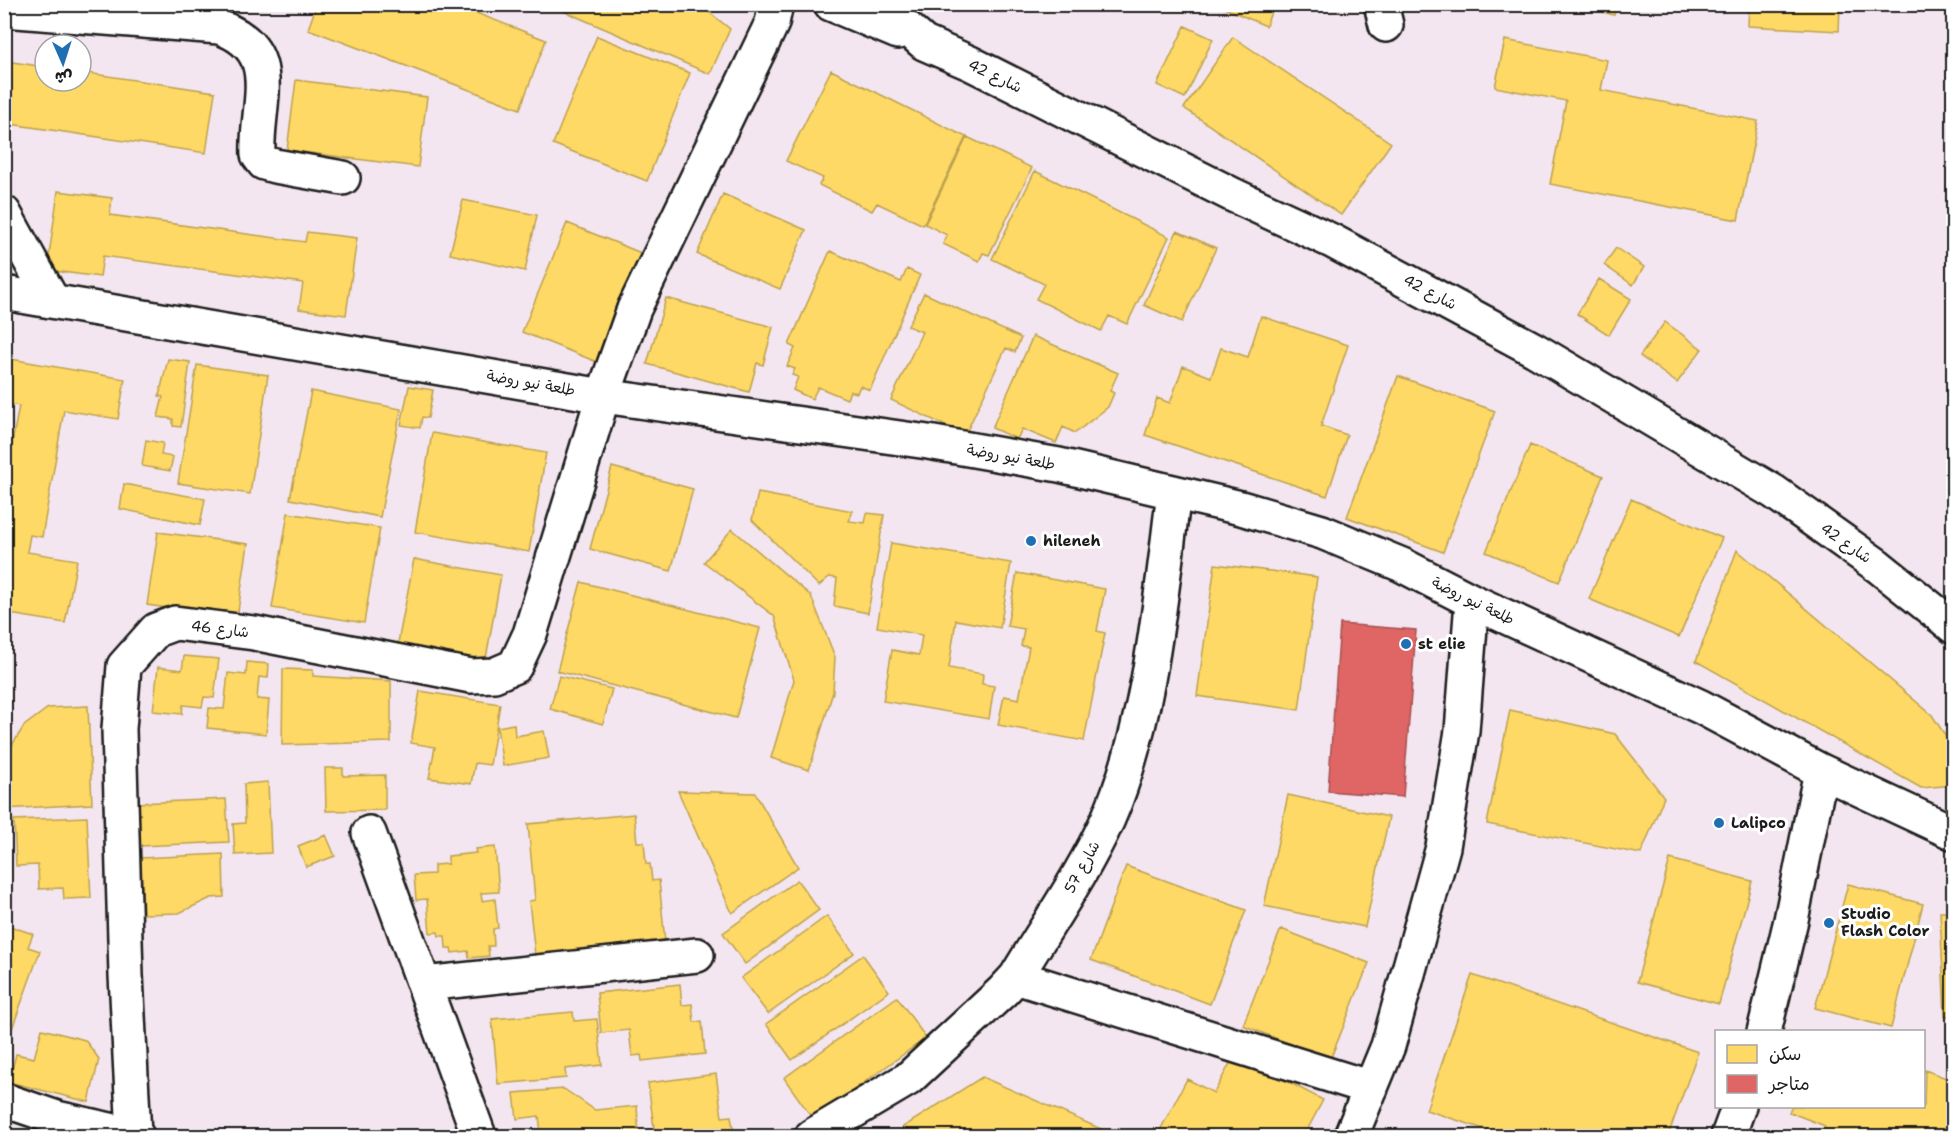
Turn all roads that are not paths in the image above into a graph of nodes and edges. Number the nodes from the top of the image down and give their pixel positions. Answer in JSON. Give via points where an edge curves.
{"nodes":[{"id":1,"x":831,"y":4,"type":"edge"},
{"id":2,"x":880,"y":4,"type":"edge"},
{"id":3,"x":4,"y":10,"type":"edge"},
{"id":4,"x":782,"y":11,"type":"edge"},
{"id":5,"x":924,"y":43,"type":"junction"},
{"id":6,"x":343,"y":178,"type":"dead end"},
{"id":7,"x":4,"y":213,"type":"edge"},
{"id":8,"x":4,"y":293,"type":"edge"},
{"id":9,"x":52,"y":300,"type":"junction"},
{"id":10,"x":603,"y":396,"type":"junction"},
{"id":11,"x":1174,"y":492,"type":"junction"},
{"id":12,"x":1472,"y":601,"type":"junction"},
{"id":13,"x":1953,"y":627,"type":"edge"},
{"id":14,"x":1821,"y":771,"type":"junction"},
{"id":15,"x":369,"y":833,"type":"dead end"},
{"id":16,"x":1953,"y":833,"type":"edge"},
{"id":17,"x":697,"y":955,"type":"dead end"},
{"id":18,"x":1016,"y":977,"type":"junction"},
{"id":19,"x":424,"y":984,"type":"junction"},
{"id":20,"x":1764,"y":1030,"type":"edge"},
{"id":21,"x":1371,"y":1088,"type":"junction"},
{"id":22,"x":4,"y":1100,"type":"edge"},
{"id":23,"x":1739,"y":1108,"type":"edge"},
{"id":24,"x":135,"y":1136,"type":"edge"},
{"id":25,"x":479,"y":1137,"type":"edge"},
{"id":26,"x":812,"y":1137,"type":"edge"},
{"id":27,"x":1351,"y":1137,"type":"edge"},
{"id":28,"x":1728,"y":1137,"type":"edge"}],
"edges":[{"from":1,"to":5,"type":"street"},
{"from":2,"to":5,"type":"street","name":"شارع 42"},
{"from":3,"to":6,"type":"street","via":[[219,27],[236,33],[249,42],[264,80],[258,155],[264,163],[275,166]]},
{"from":4,"to":10,"type":"street","via":[[634,309]]},
{"from":5,"to":13,"type":"street","name":"شارع 42","via":[[1332,241],[1525,344],[1774,492],[1878,566]]},
{"from":7,"to":9,"type":"street"},
{"from":8,"to":9,"type":"street","name":"طلعة نيو روضة"},
{"from":9,"to":10,"type":"street","name":"طلعة نيو روضة"},
{"from":10,"to":11,"type":"street","name":"طلعة نيو روضة","via":[[939,444],[1059,465]]},
{"from":10,"to":24,"type":"street","name":"شارع 46","via":[[530,634],[515,666],[494,675],[471,676],[254,633],[175,623],[156,630],[124,666],[119,729]]},
{"from":11,"to":12,"type":"street","name":"طلعة نيو روضة","via":[[1322,532],[1402,565]]},
{"from":11,"to":18,"type":"street","name":"شارع 57","via":[[1148,669],[1125,767],[1108,817],[1087,860]]},
{"from":12,"to":14,"type":"street","name":"طلعة نيو روضة","via":[[1701,707]]},
{"from":12,"to":21,"type":"street","via":[[1462,731],[1443,848],[1388,1046]]},
{"from":14,"to":16,"type":"street","name":"طلعة نيو روضة"},
{"from":14,"to":20,"type":"street"},
{"from":15,"to":19,"type":"street"},
{"from":17,"to":19,"type":"street"},
{"from":18,"to":21,"type":"street"},
{"from":18,"to":26,"type":"street","name":"شارع 57","via":[[908,1079]]},
{"from":19,"to":25,"type":"street"},
{"from":21,"to":27,"type":"street"},
{"from":22,"to":24,"type":"street","via":[[57,1118]]},
{"from":23,"to":28,"type":"street"}]}
